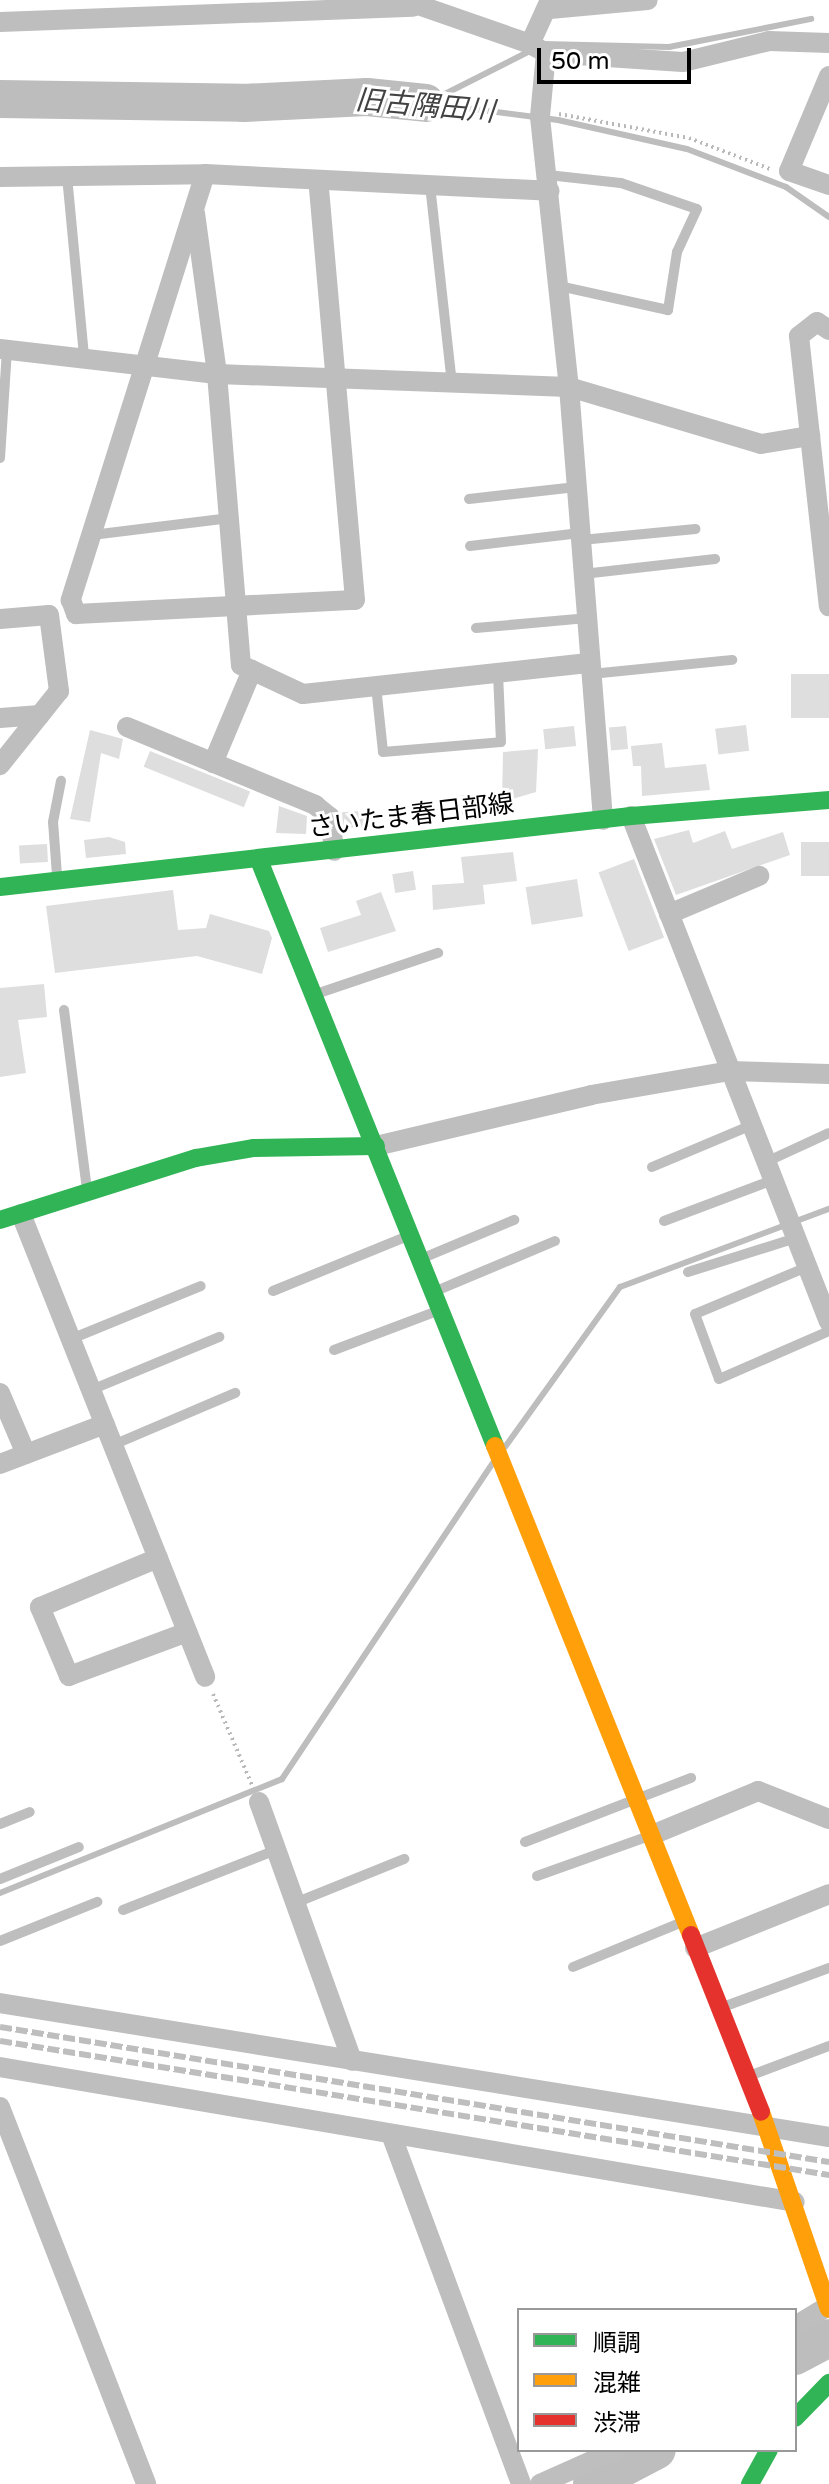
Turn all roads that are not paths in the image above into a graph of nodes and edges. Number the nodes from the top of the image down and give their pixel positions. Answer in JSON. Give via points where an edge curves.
{"nodes":[{"id":1,"x":648,"y":0,"type":"edge"},
{"id":2,"x":408,"y":4,"type":"edge"},
{"id":3,"x":550,"y":4,"type":"edge"},
{"id":4,"x":125,"y":10,"type":"edge"},
{"id":5,"x":0,"y":22,"type":"edge"},
{"id":6,"x":829,"y":43,"type":"edge"},
{"id":7,"x":538,"y":49,"type":"junction"},
{"id":8,"x":829,"y":76,"type":"edge"},
{"id":9,"x":205,"y":174,"type":"junction"},
{"id":10,"x":67,"y":176,"type":"junction"},
{"id":11,"x":0,"y":177,"type":"edge"},
{"id":12,"x":318,"y":181,"type":"junction"},
{"id":13,"x":549,"y":183,"type":"junction"},
{"id":14,"x":430,"y":185,"type":"junction"},
{"id":15,"x":829,"y":185,"type":"edge"},
{"id":16,"x":194,"y":206,"type":"junction"},
{"id":17,"x":559,"y":286,"type":"junction"},
{"id":18,"x":829,"y":330,"type":"edge"},
{"id":19,"x":4,"y":349,"type":"edge"},
{"id":20,"x":84,"y":357,"type":"junction"},
{"id":21,"x":144,"y":363,"type":"junction"},
{"id":22,"x":217,"y":374,"type":"junction"},
{"id":23,"x":333,"y":380,"type":"junction"},
{"id":24,"x":452,"y":383,"type":"junction"},
{"id":25,"x":569,"y":387,"type":"junction"},
{"id":26,"x":810,"y":436,"type":"junction"},
{"id":27,"x":0,"y":458,"type":"edge"},
{"id":28,"x":576,"y":487,"type":"junction"},
{"id":29,"x":469,"y":499,"type":"dead end"},
{"id":30,"x":230,"y":518,"type":"junction"},
{"id":31,"x":695,"y":529,"type":"dead end"},
{"id":32,"x":90,"y":535,"type":"junction"},
{"id":33,"x":580,"y":536,"type":"junction"},
{"id":34,"x":470,"y":546,"type":"dead end"},
{"id":35,"x":715,"y":559,"type":"dead end"},
{"id":36,"x":583,"y":574,"type":"junction"},
{"id":37,"x":829,"y":606,"type":"edge"},
{"id":38,"x":239,"y":608,"type":"junction"},
{"id":39,"x":587,"y":618,"type":"junction"},
{"id":40,"x":0,"y":619,"type":"edge"},
{"id":41,"x":476,"y":628,"type":"dead end"},
{"id":42,"x":732,"y":660,"type":"dead end"},
{"id":43,"x":591,"y":668,"type":"junction"},
{"id":44,"x":252,"y":670,"type":"junction"},
{"id":45,"x":498,"y":673,"type":"junction"},
{"id":46,"x":376,"y":686,"type":"junction"},
{"id":47,"x":40,"y":715,"type":"junction"},
{"id":48,"x":0,"y":718,"type":"edge"},
{"id":49,"x":127,"y":727,"type":"dead end"},
{"id":50,"x":213,"y":763,"type":"junction"},
{"id":51,"x":0,"y":765,"type":"edge"},
{"id":52,"x":61,"y":781,"type":"dead end"},
{"id":53,"x":829,"y":800,"type":"edge"},
{"id":54,"x":631,"y":816,"type":"junction"},
{"id":55,"x":603,"y":820,"type":"junction"},
{"id":56,"x":334,"y":851,"type":"junction"},
{"id":57,"x":259,"y":860,"type":"junction"},
{"id":58,"x":759,"y":876,"type":"dead end"},
{"id":59,"x":58,"y":881,"type":"junction"},
{"id":60,"x":0,"y":887,"type":"edge"},
{"id":61,"x":669,"y":914,"type":"junction"},
{"id":62,"x":438,"y":953,"type":"dead end"},
{"id":63,"x":314,"y":995,"type":"junction"},
{"id":64,"x":64,"y":1010,"type":"dead end"},
{"id":65,"x":730,"y":1071,"type":"junction"},
{"id":66,"x":829,"y":1074,"type":"edge"},
{"id":67,"x":752,"y":1125,"type":"junction"},
{"id":68,"x":829,"y":1133,"type":"edge"},
{"id":69,"x":376,"y":1146,"type":"junction"},
{"id":70,"x":652,"y":1167,"type":"dead end"},
{"id":71,"x":770,"y":1171,"type":"junction"},
{"id":72,"x":87,"y":1192,"type":"junction"},
{"id":73,"x":0,"y":1201,"type":"edge"},
{"id":74,"x":8,"y":1218,"type":"edge"},
{"id":75,"x":514,"y":1220,"type":"dead end"},
{"id":76,"x":664,"y":1221,"type":"dead end"},
{"id":77,"x":412,"y":1235,"type":"junction"},
{"id":78,"x":796,"y":1238,"type":"junction"},
{"id":79,"x":555,"y":1241,"type":"dead end"},
{"id":80,"x":421,"y":1258,"type":"junction"},
{"id":81,"x":807,"y":1267,"type":"junction"},
{"id":82,"x":688,"y":1272,"type":"dead end"},
{"id":83,"x":201,"y":1286,"type":"dead end"},
{"id":84,"x":273,"y":1291,"type":"dead end"},
{"id":85,"x":434,"y":1292,"type":"junction"},
{"id":86,"x":442,"y":1310,"type":"junction"},
{"id":87,"x":828,"y":1318,"type":"edge"},
{"id":88,"x":219,"y":1337,"type":"dead end"},
{"id":89,"x":71,"y":1339,"type":"junction"},
{"id":90,"x":334,"y":1350,"type":"dead end"},
{"id":91,"x":91,"y":1390,"type":"junction"},
{"id":92,"x":0,"y":1393,"type":"edge"},
{"id":93,"x":235,"y":1393,"type":"dead end"},
{"id":94,"x":105,"y":1424,"type":"junction"},
{"id":95,"x":113,"y":1445,"type":"junction"},
{"id":96,"x":26,"y":1454,"type":"junction"},
{"id":97,"x":0,"y":1464,"type":"edge"},
{"id":98,"x":158,"y":1558,"type":"junction"},
{"id":99,"x":187,"y":1632,"type":"junction"},
{"id":100,"x":205,"y":1677,"type":"road end"},
{"id":101,"x":691,"y":1778,"type":"dead end"},
{"id":102,"x":636,"y":1796,"type":"junction"},
{"id":103,"x":259,"y":1802,"type":"road end"},
{"id":104,"x":30,"y":1812,"type":"dead end"},
{"id":105,"x":829,"y":1819,"type":"edge"},
{"id":106,"x":0,"y":1824,"type":"edge"},
{"id":107,"x":652,"y":1835,"type":"junction"},
{"id":108,"x":525,"y":1842,"type":"dead end"},
{"id":109,"x":79,"y":1847,"type":"dead end"},
{"id":110,"x":276,"y":1850,"type":"junction"},
{"id":111,"x":404,"y":1859,"type":"dead end"},
{"id":112,"x":537,"y":1876,"type":"dead end"},
{"id":113,"x":0,"y":1879,"type":"edge"},
{"id":114,"x":829,"y":1894,"type":"edge"},
{"id":115,"x":97,"y":1902,"type":"dead end"},
{"id":116,"x":295,"y":1903,"type":"junction"},
{"id":117,"x":123,"y":1910,"type":"dead end"},
{"id":118,"x":685,"y":1921,"type":"junction"},
{"id":119,"x":0,"y":1941,"type":"edge"},
{"id":120,"x":695,"y":1948,"type":"junction"},
{"id":121,"x":573,"y":1967,"type":"dead end"},
{"id":122,"x":829,"y":1968,"type":"edge"},
{"id":123,"x":0,"y":2003,"type":"edge"},
{"id":124,"x":718,"y":2009,"type":"junction"},
{"id":125,"x":829,"y":2046,"type":"edge"},
{"id":126,"x":352,"y":2061,"type":"junction"},
{"id":127,"x":0,"y":2067,"type":"edge"},
{"id":128,"x":744,"y":2078,"type":"junction"},
{"id":129,"x":0,"y":2107,"type":"edge"},
{"id":130,"x":764,"y":2130,"type":"junction"},
{"id":131,"x":391,"y":2134,"type":"junction"},
{"id":132,"x":829,"y":2137,"type":"edge"},
{"id":133,"x":795,"y":2202,"type":"junction"},
{"id":134,"x":828,"y":2307,"type":"edge"},
{"id":135,"x":797,"y":2325,"type":"edge"},
{"id":136,"x":829,"y":2383,"type":"edge"},
{"id":137,"x":797,"y":2416,"type":"edge"},
{"id":138,"x":612,"y":2452,"type":"edge"},
{"id":139,"x":768,"y":2452,"type":"edge"},
{"id":140,"x":146,"y":2484,"type":"edge"},
{"id":141,"x":521,"y":2484,"type":"edge"},
{"id":142,"x":540,"y":2484,"type":"edge"},
{"id":143,"x":750,"y":2484,"type":"edge"}],
"edges":[{"from":1,"to":3,"type":"street"},
{"from":2,"to":4,"type":"street"},
{"from":2,"to":7,"type":"street"},
{"from":3,"to":7,"type":"street"},
{"from":4,"to":5,"type":"street"},
{"from":6,"to":7,"type":"street","via":[[769,41],[683,62]]},
{"from":7,"to":13,"type":"street"},
{"from":8,"to":15,"type":"street","via":[[789,171]]},
{"from":9,"to":10,"type":"street"},
{"from":9,"to":12,"type":"street"},
{"from":9,"to":16,"type":"street"},
{"from":10,"to":11,"type":"street"},
{"from":10,"to":20,"type":"lane"},
{"from":12,"to":14,"type":"street"},
{"from":12,"to":23,"type":"street"},
{"from":13,"to":14,"type":"street"},
{"from":13,"to":17,"type":"street"},
{"from":13,"to":17,"type":"lane","via":[[621,183],[697,209],[677,252],[668,310]]},
{"from":14,"to":24,"type":"lane"},
{"from":16,"to":21,"type":"street"},
{"from":16,"to":22,"type":"street"},
{"from":17,"to":25,"type":"street"},
{"from":18,"to":26,"type":"street","via":[[817,322],[799,336]]},
{"from":19,"to":20,"type":"street"},
{"from":19,"to":27,"type":"lane"},
{"from":20,"to":21,"type":"street"},
{"from":21,"to":22,"type":"street"},
{"from":21,"to":32,"type":"street"},
{"from":22,"to":23,"type":"street"},
{"from":22,"to":30,"type":"street"},
{"from":23,"to":24,"type":"street"},
{"from":23,"to":38,"type":"street","via":[[355,600]]},
{"from":24,"to":25,"type":"street"},
{"from":25,"to":26,"type":"street","via":[[761,444]]},
{"from":25,"to":28,"type":"street"},
{"from":26,"to":37,"type":"street"},
{"from":28,"to":29,"type":"lane"},
{"from":28,"to":33,"type":"street"},
{"from":30,"to":32,"type":"lane"},
{"from":30,"to":38,"type":"street"},
{"from":31,"to":33,"type":"lane"},
{"from":32,"to":38,"type":"street","via":[[71,600],[76,614]]},
{"from":33,"to":34,"type":"lane"},
{"from":33,"to":36,"type":"street"},
{"from":35,"to":36,"type":"lane"},
{"from":36,"to":39,"type":"street"},
{"from":38,"to":44,"type":"street","via":[[241,665]]},
{"from":39,"to":41,"type":"lane"},
{"from":39,"to":43,"type":"street"},
{"from":40,"to":47,"type":"street","via":[[49,615],[59,691]]},
{"from":42,"to":43,"type":"lane"},
{"from":43,"to":45,"type":"street"},
{"from":43,"to":55,"type":"street"},
{"from":44,"to":46,"type":"street","via":[[303,694]]},
{"from":44,"to":50,"type":"street"},
{"from":45,"to":46,"type":"street"},
{"from":45,"to":46,"type":"lane","via":[[501,742],[383,752]]},
{"from":47,"to":48,"type":"street"},
{"from":47,"to":51,"type":"street"},
{"from":49,"to":50,"type":"street"},
{"from":50,"to":56,"type":"street","via":[[315,805],[330,817]]},
{"from":52,"to":59,"type":"lane","via":[[53,822]]},
{"from":53,"to":54,"type":"street","name":"さいたま春日部線"},
{"from":54,"to":55,"type":"street","name":"さいたま春日部線"},
{"from":54,"to":61,"type":"street"},
{"from":55,"to":56,"type":"street","name":"さいたま春日部線"},
{"from":56,"to":57,"type":"street","name":"さいたま春日部線"},
{"from":57,"to":59,"type":"street","name":"さいたま春日部線"},
{"from":57,"to":63,"type":"street"},
{"from":58,"to":61,"type":"street"},
{"from":59,"to":60,"type":"street","name":"さいたま春日部線"},
{"from":61,"to":65,"type":"street"},
{"from":62,"to":63,"type":"lane"},
{"from":63,"to":69,"type":"street"},
{"from":64,"to":72,"type":"lane"},
{"from":65,"to":66,"type":"street"},
{"from":65,"to":67,"type":"street"},
{"from":65,"to":69,"type":"street","via":[[591,1095]]},
{"from":67,"to":70,"type":"lane"},
{"from":67,"to":71,"type":"street"},
{"from":68,"to":71,"type":"lane"},
{"from":69,"to":72,"type":"street","via":[[254,1148],[196,1158]]},
{"from":69,"to":77,"type":"street"},
{"from":71,"to":76,"type":"lane"},
{"from":71,"to":78,"type":"street"},
{"from":72,"to":74,"type":"street"},
{"from":73,"to":74,"type":"lane"},
{"from":74,"to":89,"type":"street"},
{"from":75,"to":80,"type":"lane"},
{"from":77,"to":80,"type":"street"},
{"from":77,"to":84,"type":"lane"},
{"from":78,"to":81,"type":"street"},
{"from":78,"to":82,"type":"lane"},
{"from":79,"to":85,"type":"lane"},
{"from":80,"to":85,"type":"street"},
{"from":81,"to":87,"type":"street"},
{"from":81,"to":87,"type":"lane","via":[[695,1314],[719,1379]]},
{"from":83,"to":89,"type":"lane"},
{"from":85,"to":86,"type":"street"},
{"from":86,"to":90,"type":"lane"},
{"from":86,"to":102,"type":"street"},
{"from":88,"to":91,"type":"lane"},
{"from":89,"to":91,"type":"street"},
{"from":91,"to":94,"type":"street"},
{"from":92,"to":96,"type":"street"},
{"from":93,"to":95,"type":"lane"},
{"from":94,"to":95,"type":"street"},
{"from":94,"to":96,"type":"street"},
{"from":95,"to":98,"type":"street"},
{"from":96,"to":97,"type":"street"},
{"from":98,"to":99,"type":"street"},
{"from":98,"to":99,"type":"street","via":[[40,1607],[69,1676]]},
{"from":99,"to":100,"type":"street"},
{"from":101,"to":102,"type":"lane"},
{"from":102,"to":107,"type":"street"},
{"from":102,"to":108,"type":"lane"},
{"from":103,"to":110,"type":"street"},
{"from":104,"to":106,"type":"lane"},
{"from":105,"to":107,"type":"street","via":[[758,1791]]},
{"from":107,"to":112,"type":"lane"},
{"from":107,"to":118,"type":"street"},
{"from":109,"to":113,"type":"lane"},
{"from":110,"to":116,"type":"street"},
{"from":110,"to":117,"type":"lane"},
{"from":111,"to":116,"type":"lane"},
{"from":114,"to":120,"type":"street"},
{"from":115,"to":119,"type":"lane"},
{"from":116,"to":126,"type":"street"},
{"from":118,"to":120,"type":"street"},
{"from":118,"to":121,"type":"lane"},
{"from":120,"to":124,"type":"street"},
{"from":122,"to":124,"type":"lane"},
{"from":123,"to":126,"type":"street"},
{"from":124,"to":128,"type":"street"},
{"from":125,"to":128,"type":"lane"},
{"from":126,"to":130,"type":"street"},
{"from":127,"to":131,"type":"street"},
{"from":128,"to":130,"type":"street"},
{"from":129,"to":140,"type":"street"},
{"from":130,"to":132,"type":"street"},
{"from":130,"to":133,"type":"street"},
{"from":131,"to":133,"type":"street"},
{"from":131,"to":141,"type":"street"},
{"from":133,"to":134,"type":"street"},
{"from":134,"to":135,"type":"street"},
{"from":136,"to":137,"type":"street"},
{"from":138,"to":142,"type":"street"},
{"from":139,"to":143,"type":"street"}]}
